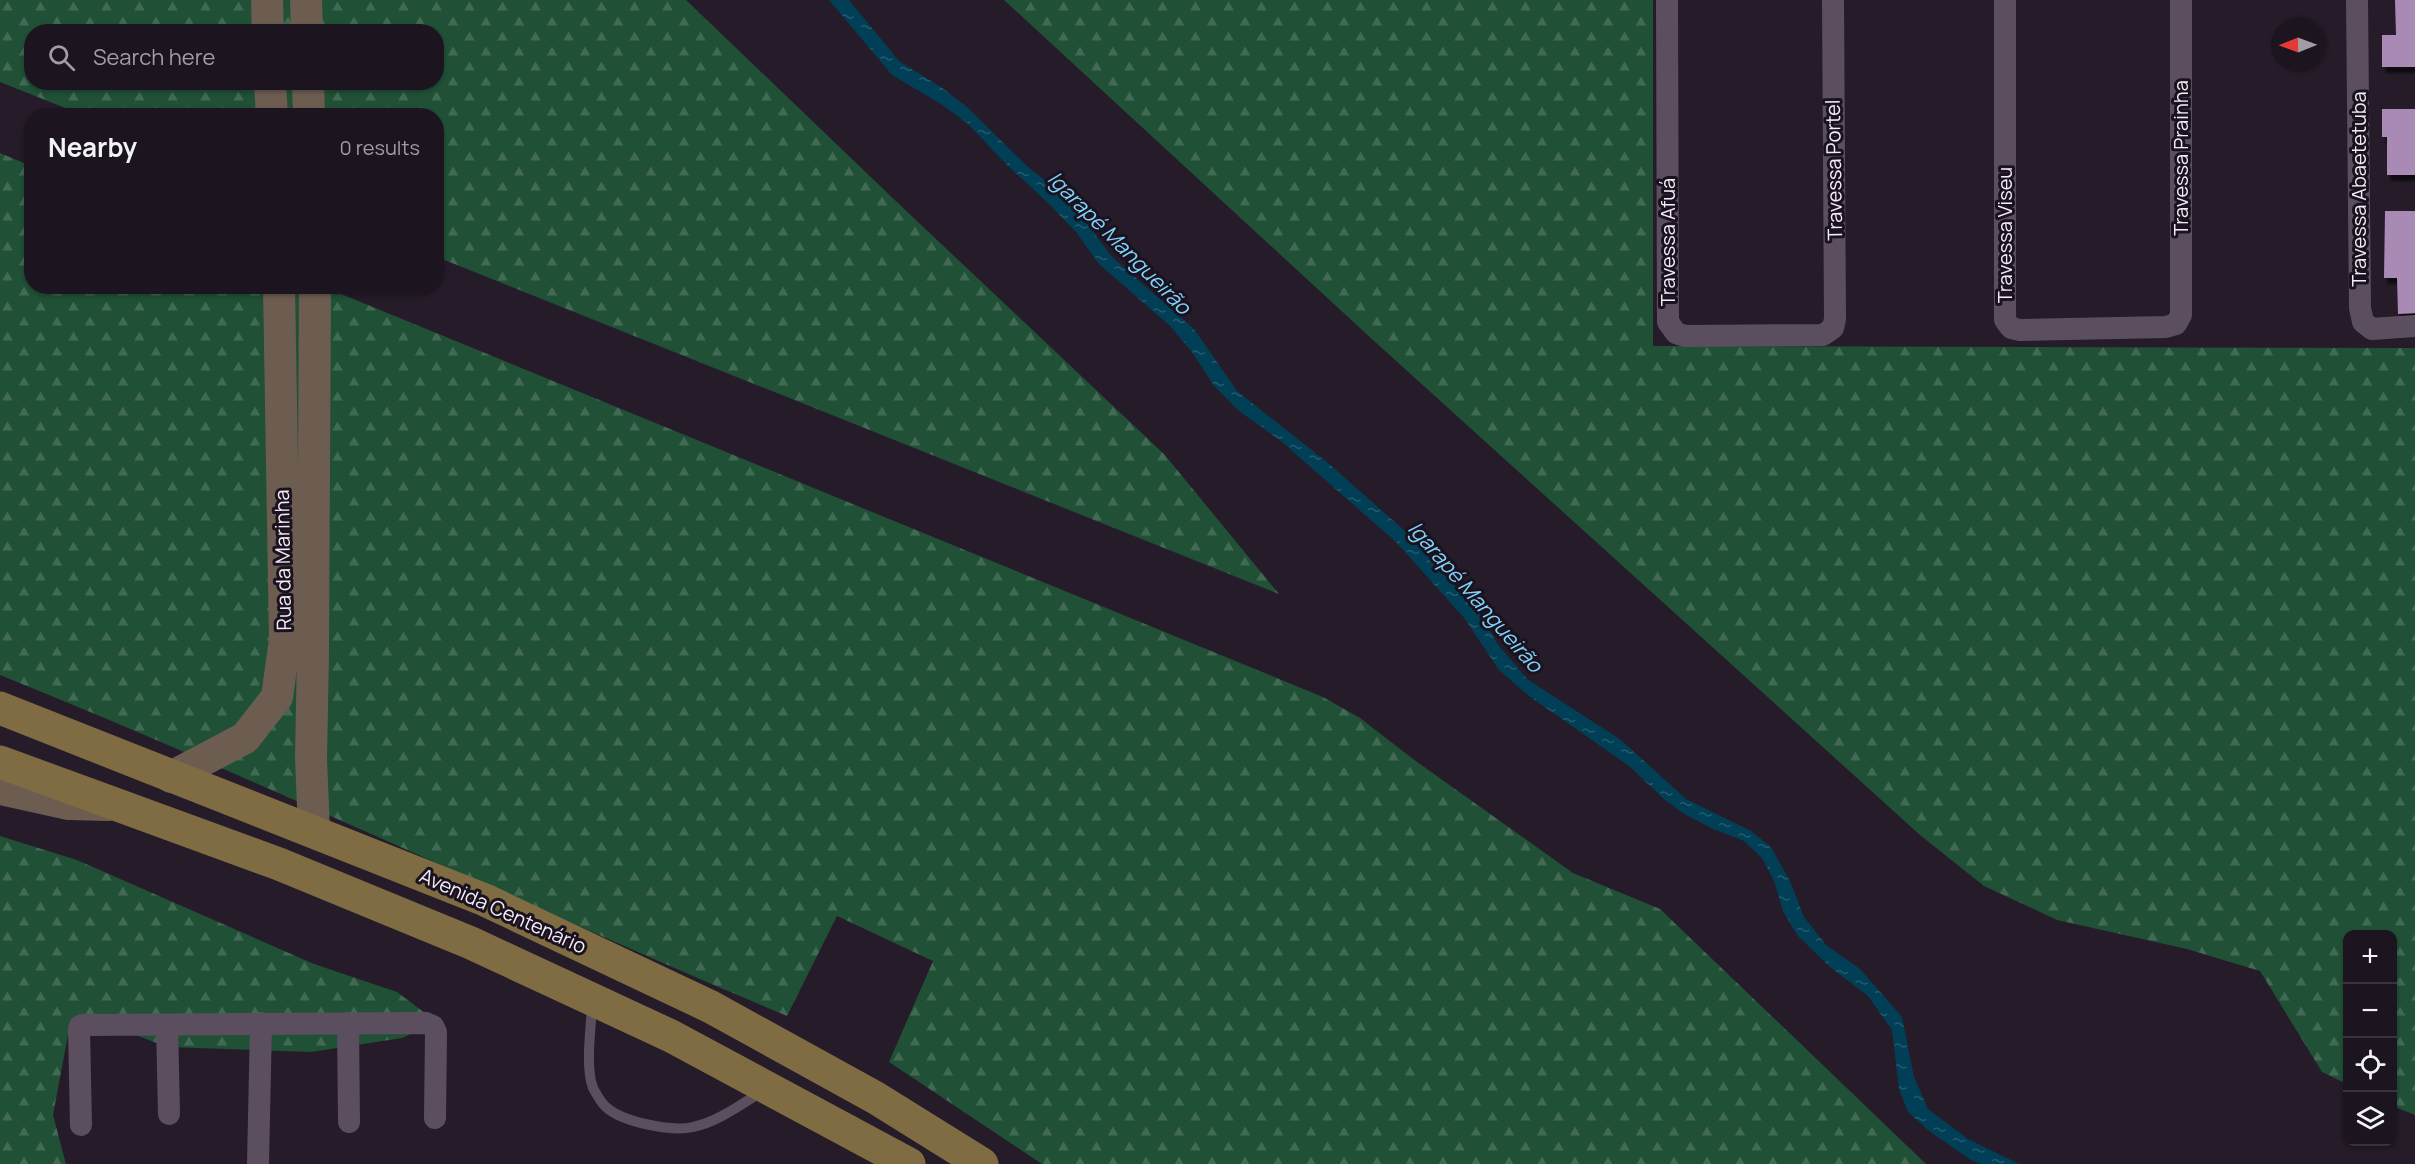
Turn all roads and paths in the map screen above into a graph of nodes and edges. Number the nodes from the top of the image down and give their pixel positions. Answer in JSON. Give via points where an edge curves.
{"nodes":[{"id":1,"x":267,"y":0,"type":"edge"},
{"id":2,"x":306,"y":0,"type":"edge"},
{"id":3,"x":1667,"y":0,"type":"edge"},
{"id":4,"x":1833,"y":0,"type":"edge"},
{"id":5,"x":2005,"y":0,"type":"edge"},
{"id":6,"x":2181,"y":0,"type":"edge"},
{"id":7,"x":2357,"y":0,"type":"edge"},
{"id":8,"x":268,"y":24,"type":"edge"},
{"id":9,"x":307,"y":24,"type":"edge"},
{"id":10,"x":270,"y":90,"type":"edge"},
{"id":11,"x":308,"y":90,"type":"edge"},
{"id":12,"x":272,"y":108,"type":"edge"},
{"id":13,"x":309,"y":108,"type":"edge"},
{"id":14,"x":279,"y":294,"type":"edge"},
{"id":15,"x":315,"y":294,"type":"edge"},
{"id":16,"x":2181,"y":315,"type":"joint"},
{"id":17,"x":2415,"y":327,"type":"edge"},
{"id":18,"x":1823,"y":334,"type":"joint"},
{"id":19,"x":0,"y":708,"type":"edge"},
{"id":20,"x":0,"y":762,"type":"edge"},
{"id":21,"x":171,"y":777,"type":"junction"},
{"id":22,"x":0,"y":789,"type":"edge"},
{"id":23,"x":122,"y":805,"type":"junction"},
{"id":24,"x":314,"y":831,"type":"junction"},
{"id":25,"x":592,"y":999,"type":"junction"},
{"id":26,"x":261,"y":1023,"type":"junction"},
{"id":27,"x":348,"y":1023,"type":"junction"},
{"id":28,"x":167,"y":1024,"type":"junction"},
{"id":29,"x":768,"y":1088,"type":"junction"},
{"id":30,"x":169,"y":1114,"type":"dead end"},
{"id":31,"x":435,"y":1118,"type":"dead end"},
{"id":32,"x":349,"y":1122,"type":"dead end"},
{"id":33,"x":81,"y":1125,"type":"dead end"},
{"id":34,"x":258,"y":1164,"type":"edge"},
{"id":35,"x":909,"y":1164,"type":"edge"},
{"id":36,"x":982,"y":1164,"type":"edge"}],
"edges":[{"from":1,"to":8,"type":"main road"},
{"from":2,"to":9,"type":"main road"},
{"from":3,"to":18,"type":"street","name":"Travessa Afuá","via":[[1668,322],[1676,333],[1685,336]]},
{"from":4,"to":18,"type":"street","name":"Travessa Portel","via":[[1836,319],[1833,328]]},
{"from":5,"to":16,"type":"street","name":"Travessa Viseu","via":[[2005,320],[2011,328],[2020,330],[2166,327],[2176,324]]},
{"from":6,"to":16,"type":"street","name":"Travessa Prainha"},
{"from":7,"to":17,"type":"street","name":"Travessa Abaetetuba","via":[[2360,308],[2363,322],[2372,329]]},
{"from":10,"to":12,"type":"main road"},
{"from":11,"to":13,"type":"main road"},
{"from":14,"to":21,"type":"main road","name":"Rua da Marinha","via":[[285,640],[277,697],[244,738]]},
{"from":15,"to":24,"type":"main road","name":"Rua da Marinha","via":[[310,758]]},
{"from":19,"to":21,"type":"main road","name":"Avenida Centenário"},
{"from":20,"to":23,"type":"main road"},
{"from":21,"to":24,"type":"main road","name":"Avenida Centenário"},
{"from":22,"to":23,"type":"main road","via":[[69,804]]},
{"from":23,"to":25,"type":"main road","via":[[471,943]]},
{"from":24,"to":36,"type":"main road","name":"Avenida Centenário","via":[[485,900],[711,1007],[876,1098]]},
{"from":25,"to":29,"type":"main road"},
{"from":25,"to":29,"type":"lane","via":[[593,1087],[606,1107],[634,1122],[692,1127],[718,1118]]},
{"from":26,"to":27,"type":"street"},
{"from":26,"to":28,"type":"street"},
{"from":26,"to":34,"type":"street"},
{"from":27,"to":31,"type":"street","via":[[433,1026]]},
{"from":27,"to":32,"type":"street"},
{"from":28,"to":30,"type":"street"},
{"from":28,"to":33,"type":"street","via":[[80,1026]]},
{"from":29,"to":35,"type":"main road"}]}
